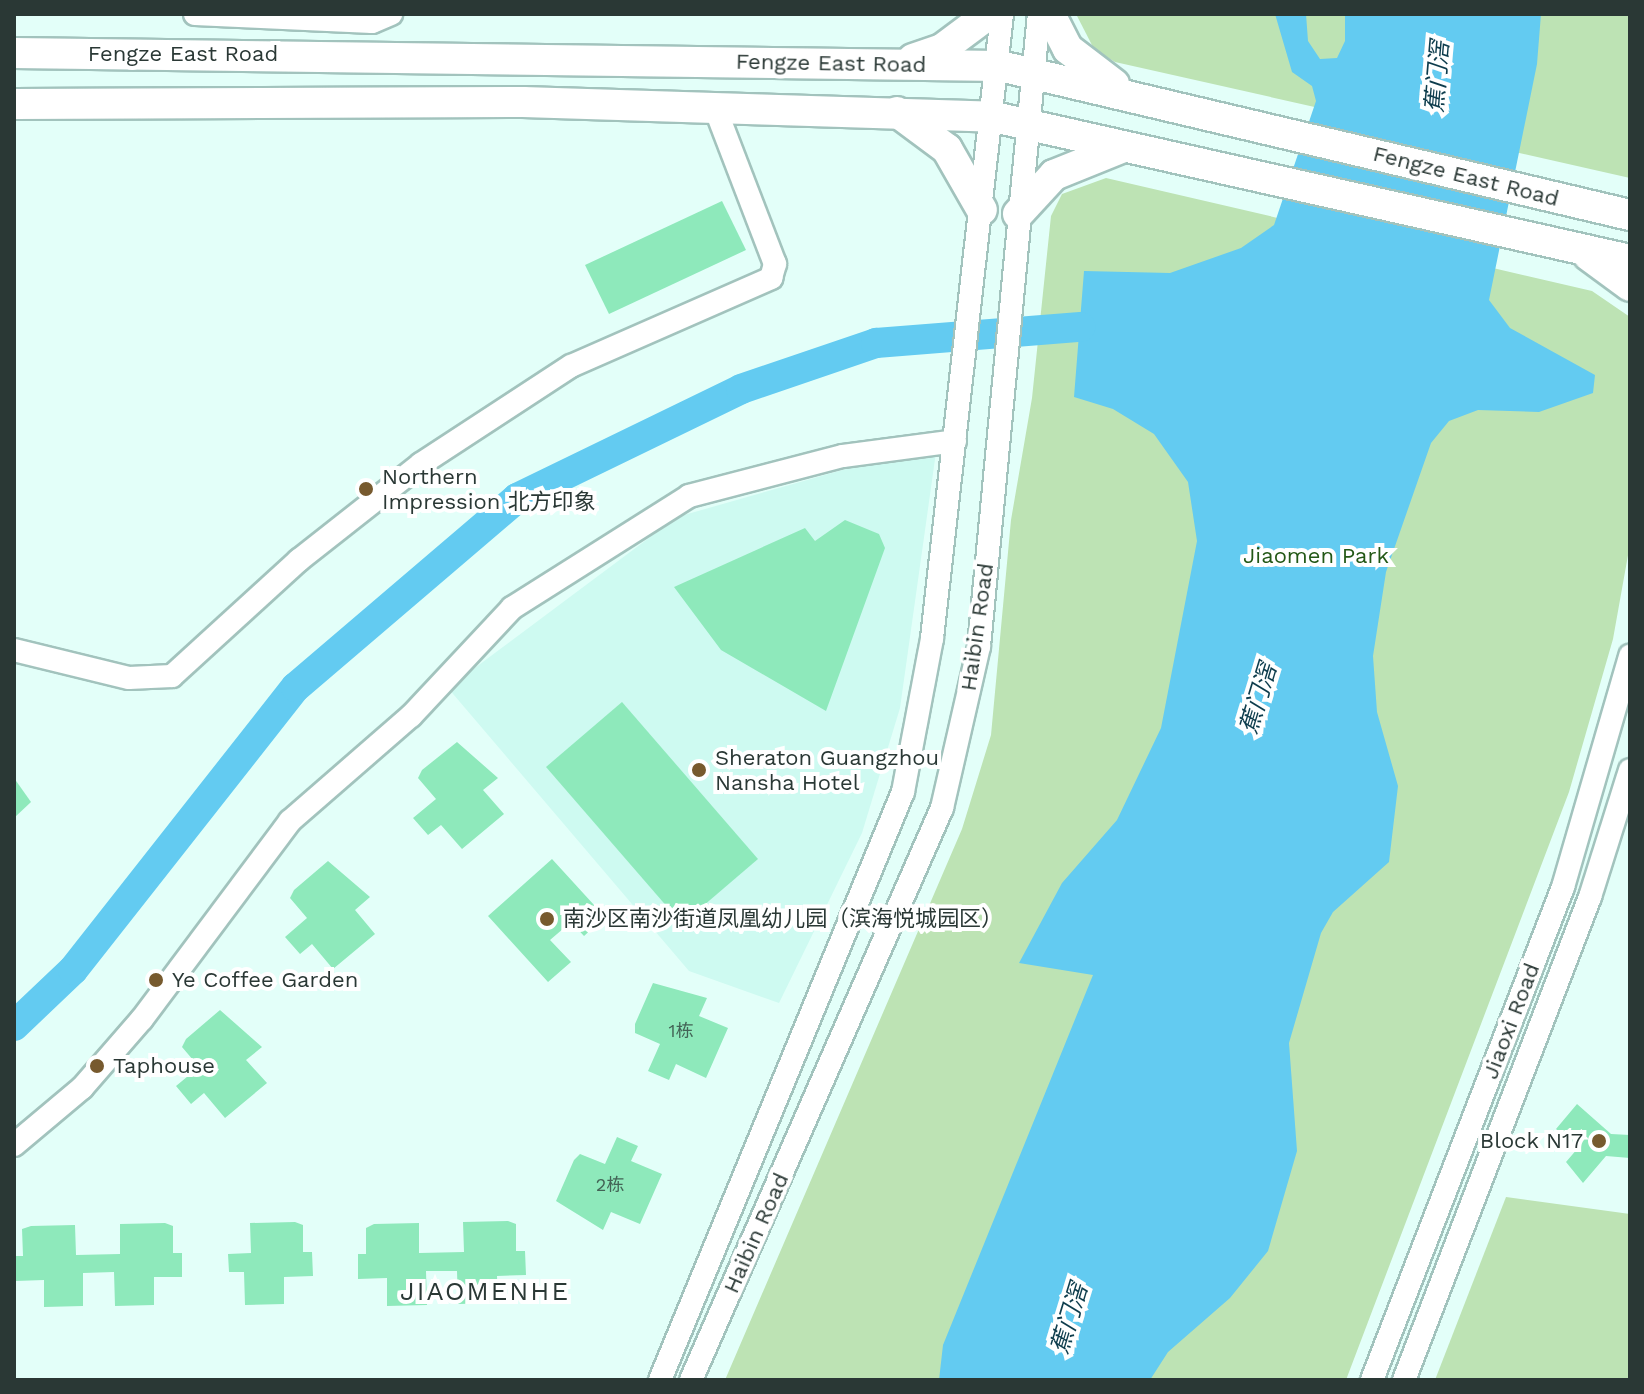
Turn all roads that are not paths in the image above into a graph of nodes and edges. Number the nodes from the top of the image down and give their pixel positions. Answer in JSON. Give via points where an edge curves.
{"nodes":[{"id":1,"x":195,"y":14,"type":"edge"},
{"id":2,"x":391,"y":14,"type":"edge"},
{"id":3,"x":989,"y":14,"type":"edge"},
{"id":4,"x":1002,"y":14,"type":"edge"},
{"id":5,"x":1039,"y":14,"type":"edge"},
{"id":6,"x":1050,"y":14,"type":"edge"},
{"id":7,"x":14,"y":53,"type":"edge"},
{"id":8,"x":898,"y":64,"type":"junction"},
{"id":9,"x":1000,"y":66,"type":"junction"},
{"id":10,"x":1034,"y":72,"type":"junction"},
{"id":11,"x":1136,"y":97,"type":"junction"},
{"id":12,"x":14,"y":104,"type":"edge"},
{"id":13,"x":715,"y":108,"type":"junction"},
{"id":14,"x":895,"y":111,"type":"junction"},
{"id":15,"x":994,"y":117,"type":"junction"},
{"id":16,"x":1026,"y":125,"type":"junction"},
{"id":17,"x":1123,"y":147,"type":"junction"},
{"id":18,"x":982,"y":210,"type":"junction"},
{"id":19,"x":1616,"y":210,"type":"edge"},
{"id":20,"x":1018,"y":214,"type":"junction"},
{"id":21,"x":1580,"y":249,"type":"junction"},
{"id":22,"x":1630,"y":260,"type":"edge"},
{"id":23,"x":1630,"y":286,"type":"edge"},
{"id":24,"x":955,"y":441,"type":"junction"},
{"id":25,"x":14,"y":650,"type":"edge"},
{"id":26,"x":1630,"y":656,"type":"edge"},
{"id":27,"x":1630,"y":770,"type":"edge"},
{"id":28,"x":14,"y":1145,"type":"edge"},
{"id":29,"x":660,"y":1380,"type":"edge"},
{"id":30,"x":691,"y":1380,"type":"edge"},
{"id":31,"x":1372,"y":1380,"type":"edge"},
{"id":32,"x":1404,"y":1380,"type":"edge"}],
"edges":[{"from":1,"to":2,"type":"street","via":[[372,22]]},
{"from":3,"to":8,"type":"main road","via":[[942,49]]},
{"from":4,"to":9,"type":"street","name":"Haibin Road"},
{"from":5,"to":10,"type":"street","name":"Haibin Road"},
{"from":6,"to":11,"type":"main road","via":[[1068,49],[1096,75]]},
{"from":7,"to":8,"type":"main road","name":"Fengze East Road"},
{"from":8,"to":9,"type":"main road","name":"Fengze East Road"},
{"from":9,"to":10,"type":"main road","name":"Fengze East Road"},
{"from":9,"to":15,"type":"street","name":"Haibin Road"},
{"from":10,"to":11,"type":"main road","name":"Fengze East Road"},
{"from":10,"to":16,"type":"street","name":"Haibin Road"},
{"from":11,"to":19,"type":"main road","name":"Fengze East Road"},
{"from":12,"to":13,"type":"main road","name":"Fengze East Road","via":[[523,102]]},
{"from":13,"to":14,"type":"main road","name":"Fengze East Road"},
{"from":13,"to":25,"type":"street","via":[[775,264],[771,278],[571,366],[421,464],[299,560],[172,676],[129,678]]},
{"from":14,"to":15,"type":"main road","name":"Fengze East Road"},
{"from":14,"to":18,"type":"main road","via":[[947,149]]},
{"from":15,"to":16,"type":"main road","name":"Fengze East Road"},
{"from":15,"to":18,"type":"street","name":"Haibin Road"},
{"from":16,"to":17,"type":"main road","name":"Fengze East Road"},
{"from":16,"to":20,"type":"street","name":"Haibin Road"},
{"from":17,"to":20,"type":"main road","via":[[1054,175]]},
{"from":17,"to":21,"type":"main road","name":"Fengze East Road"},
{"from":18,"to":24,"type":"street","name":"Haibin Road"},
{"from":20,"to":30,"type":"street","name":"Haibin Road","via":[[979,646],[942,808]]},
{"from":21,"to":22,"type":"main road","name":"Fengze East Road"},
{"from":21,"to":23,"type":"main road"},
{"from":24,"to":28,"type":"street","via":[[843,456],[689,496],[512,608],[411,716],[290,821],[142,1019],[82,1088]]},
{"from":24,"to":29,"type":"street","name":"Haibin Road","via":[[932,638],[903,792]]},
{"from":26,"to":31,"type":"street","name":"Jiaoxi Road","via":[[1563,887]]},
{"from":27,"to":32,"type":"street","name":"Jiaoxi Road","via":[[1590,897]]}]}
